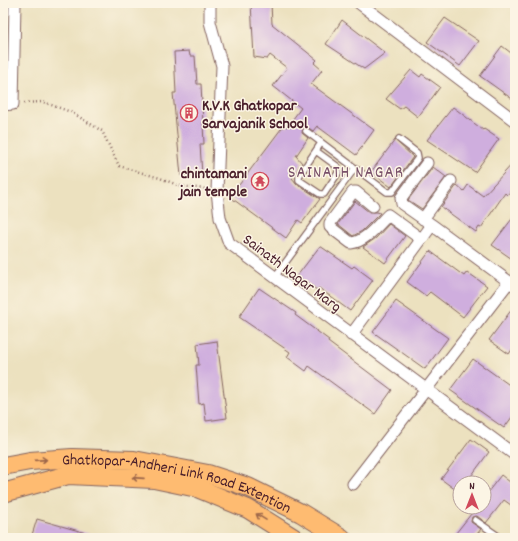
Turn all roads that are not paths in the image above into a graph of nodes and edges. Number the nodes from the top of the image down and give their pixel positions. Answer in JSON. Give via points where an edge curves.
{"nodes":[{"id":1,"x":15,"y":3,"type":"edge"},
{"id":2,"x":210,"y":3,"type":"edge"},
{"id":3,"x":359,"y":3,"type":"edge"},
{"id":4,"x":8,"y":105,"type":"edge"},
{"id":5,"x":515,"y":121,"type":"edge"},
{"id":6,"x":306,"y":132,"type":"dead end"},
{"id":7,"x":399,"y":139,"type":"dead end"},
{"id":8,"x":321,"y":143,"type":"junction"},
{"id":9,"x":316,"y":151,"type":"junction"},
{"id":10,"x":427,"y":163,"type":"dead end"},
{"id":11,"x":355,"y":168,"type":"junction"},
{"id":12,"x":452,"y":181,"type":"dead end"},
{"id":13,"x":373,"y":206,"type":"dead end"},
{"id":14,"x":428,"y":222,"type":"junction"},
{"id":15,"x":421,"y":239,"type":"junction"},
{"id":16,"x":274,"y":278,"type":"junction"},
{"id":17,"x":512,"y":284,"type":"edge"},
{"id":18,"x":351,"y":335,"type":"junction"},
{"id":19,"x":426,"y":390,"type":"junction"},
{"id":20,"x":513,"y":449,"type":"edge"},
{"id":21,"x":3,"y":466,"type":"edge"},
{"id":22,"x":353,"y":484,"type":"dead end"},
{"id":23,"x":3,"y":493,"type":"edge"},
{"id":24,"x":301,"y":513,"type":"junction"},
{"id":25,"x":475,"y":520,"type":"dead end"},
{"id":26,"x":291,"y":536,"type":"edge"},
{"id":27,"x":342,"y":538,"type":"edge"},
{"id":28,"x":501,"y":538,"type":"edge"}],
"edges":[{"from":1,"to":4,"type":"street"},
{"from":2,"to":16,"type":"street","name":"Sainath Nagar Marg","via":[[210,22],[222,66],[217,191],[220,218],[228,244]]},
{"from":3,"to":5,"type":"street"},
{"from":6,"to":8,"type":"lane"},
{"from":7,"to":11,"type":"lane","via":[[417,153],[418,158],[392,192],[387,192]]},
{"from":8,"to":9,"type":"lane"},
{"from":8,"to":11,"type":"lane"},
{"from":9,"to":9,"type":"lane","via":[[299,176],[299,180],[324,194],[338,173],[338,167]]},
{"from":10,"to":14,"type":"street","via":[[401,198],[402,204]]},
{"from":11,"to":16,"type":"lane"},
{"from":12,"to":14,"type":"street"},
{"from":13,"to":15,"type":"street","via":[[353,192],[330,223],[330,227],[351,243],[357,243],[388,215]]},
{"from":14,"to":15,"type":"street"},
{"from":14,"to":17,"type":"street"},
{"from":15,"to":18,"type":"street"},
{"from":16,"to":18,"type":"street","name":"Sainath Nagar Marg"},
{"from":17,"to":19,"type":"street"},
{"from":18,"to":19,"type":"street","name":"Sainath Nagar Marg"},
{"from":19,"to":20,"type":"street","name":"Sainath Nagar Marg"},
{"from":19,"to":22,"type":"street"},
{"from":21,"to":24,"type":"main road","name":"Ghatkopar-Andheri Link Road Extention","one_way":true,"via":[[72,458],[134,460],[208,474],[248,487]]},
{"from":26,"to":23,"type":"main road","name":"Ghatkopar-Andheri Link Road Extention","one_way":true,"via":[[248,509],[197,488],[154,479],[68,475]]},
{"from":24,"to":26,"type":"main road"},
{"from":24,"to":27,"type":"main road","name":"Ghatkopar-Andheri Link Road Extention"},
{"from":25,"to":28,"type":"lane"}]}
